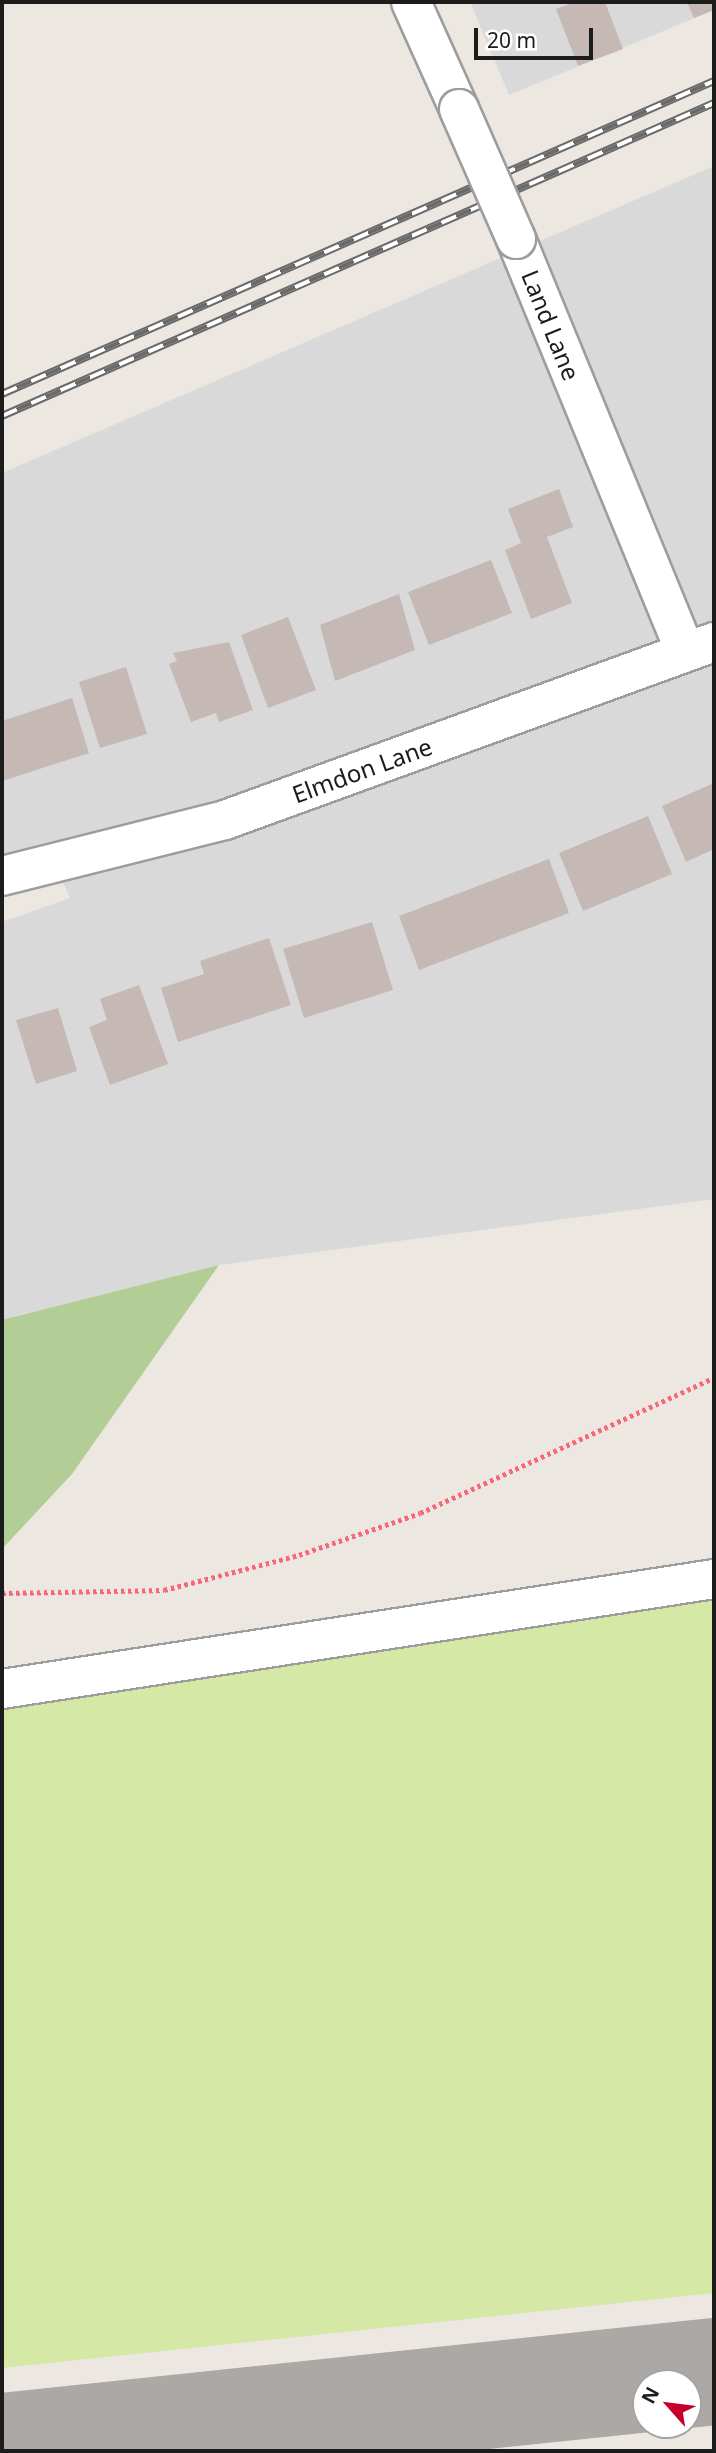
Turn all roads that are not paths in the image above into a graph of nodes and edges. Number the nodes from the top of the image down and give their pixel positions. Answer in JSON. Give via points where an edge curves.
{"nodes":[{"id":1,"x":411,"y":2,"type":"edge"},
{"id":2,"x":700,"y":647,"type":"edge"},
{"id":3,"x":2,"y":876,"type":"edge"},
{"id":4,"x":714,"y":1579,"type":"edge"},
{"id":5,"x":2,"y":1689,"type":"edge"}],
"edges":[{"from":1,"to":2,"type":"street","name":"Land Lane","bridge":true},
{"from":2,"to":3,"type":"street","name":"Elmdon Lane","via":[[225,820]]},
{"from":4,"to":5,"type":"street"}]}
